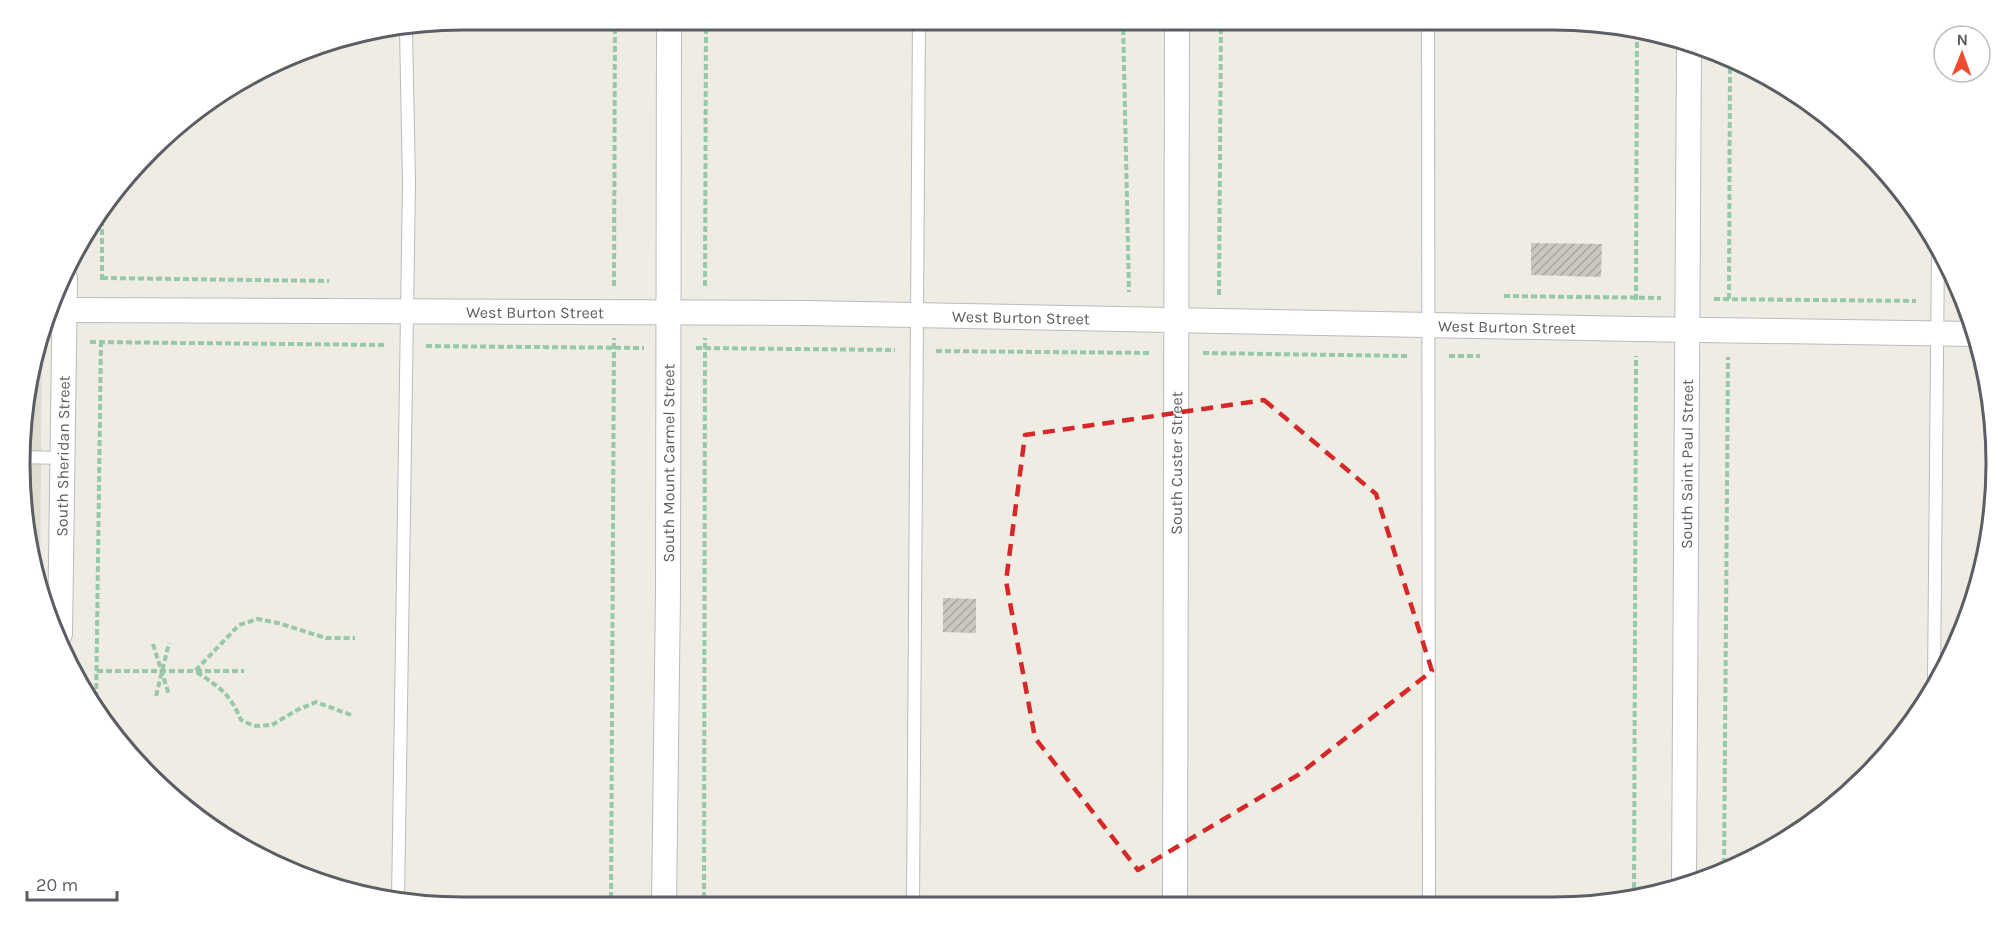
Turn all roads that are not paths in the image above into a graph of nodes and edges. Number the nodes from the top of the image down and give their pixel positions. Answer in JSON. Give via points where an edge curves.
{"nodes":[{"id":1,"x":669,"y":30,"type":"edge"},
{"id":2,"x":919,"y":30,"type":"edge"},
{"id":3,"x":1177,"y":30,"type":"edge"},
{"id":4,"x":1428,"y":30,"type":"edge"},
{"id":5,"x":406,"y":34,"type":"edge"},
{"id":6,"x":1689,"y":52,"type":"edge"},
{"id":7,"x":1938,"y":266,"type":"edge"},
{"id":8,"x":65,"y":294,"type":"edge"},
{"id":9,"x":65,"y":310,"type":"junction"},
{"id":10,"x":407,"y":311,"type":"junction"},
{"id":11,"x":669,"y":312,"type":"junction"},
{"id":12,"x":917,"y":315,"type":"junction"},
{"id":13,"x":1177,"y":320,"type":"junction"},
{"id":14,"x":1428,"y":325,"type":"junction"},
{"id":15,"x":1688,"y":330,"type":"junction"},
{"id":16,"x":1937,"y":333,"type":"junction"},
{"id":17,"x":1966,"y":334,"type":"edge"},
{"id":18,"x":30,"y":457,"type":"edge"},
{"id":19,"x":63,"y":458,"type":"junction"},
{"id":20,"x":55,"y":609,"type":"edge"},
{"id":21,"x":1934,"y":668,"type":"edge"},
{"id":22,"x":1684,"y":876,"type":"edge"},
{"id":23,"x":398,"y":892,"type":"edge"},
{"id":24,"x":664,"y":897,"type":"edge"},
{"id":25,"x":913,"y":897,"type":"edge"},
{"id":26,"x":1175,"y":897,"type":"edge"},
{"id":27,"x":1430,"y":897,"type":"edge"}],
"edges":[{"from":1,"to":11,"type":"street","name":"South Mount Carmel Street"},
{"from":2,"to":12,"type":"lane"},
{"from":3,"to":13,"type":"street","name":"South Custer Street"},
{"from":4,"to":14,"type":"lane"},
{"from":5,"to":10,"type":"lane"},
{"from":6,"to":15,"type":"street","name":"South Saint Paul Street"},
{"from":7,"to":16,"type":"lane"},
{"from":8,"to":9,"type":"street","name":"South Sheridan Street"},
{"from":9,"to":10,"type":"street","name":"West Burton Street"},
{"from":9,"to":19,"type":"street","name":"South Sheridan Street"},
{"from":10,"to":11,"type":"street","name":"West Burton Street"},
{"from":10,"to":23,"type":"lane"},
{"from":11,"to":12,"type":"street","name":"West Burton Street"},
{"from":11,"to":24,"type":"street","name":"South Mount Carmel Street"},
{"from":12,"to":13,"type":"street","name":"West Burton Street"},
{"from":12,"to":25,"type":"lane"},
{"from":13,"to":14,"type":"street","name":"West Burton Street"},
{"from":13,"to":26,"type":"street","name":"South Custer Street"},
{"from":14,"to":15,"type":"street","name":"West Burton Street"},
{"from":14,"to":27,"type":"lane"},
{"from":15,"to":16,"type":"street","name":"West Burton Street"},
{"from":15,"to":22,"type":"street","name":"South Saint Paul Street"},
{"from":16,"to":17,"type":"street","name":"West Burton Street"},
{"from":16,"to":21,"type":"lane"},
{"from":18,"to":19,"type":"lane"},
{"from":19,"to":20,"type":"street","name":"South Sheridan Street"}]}
